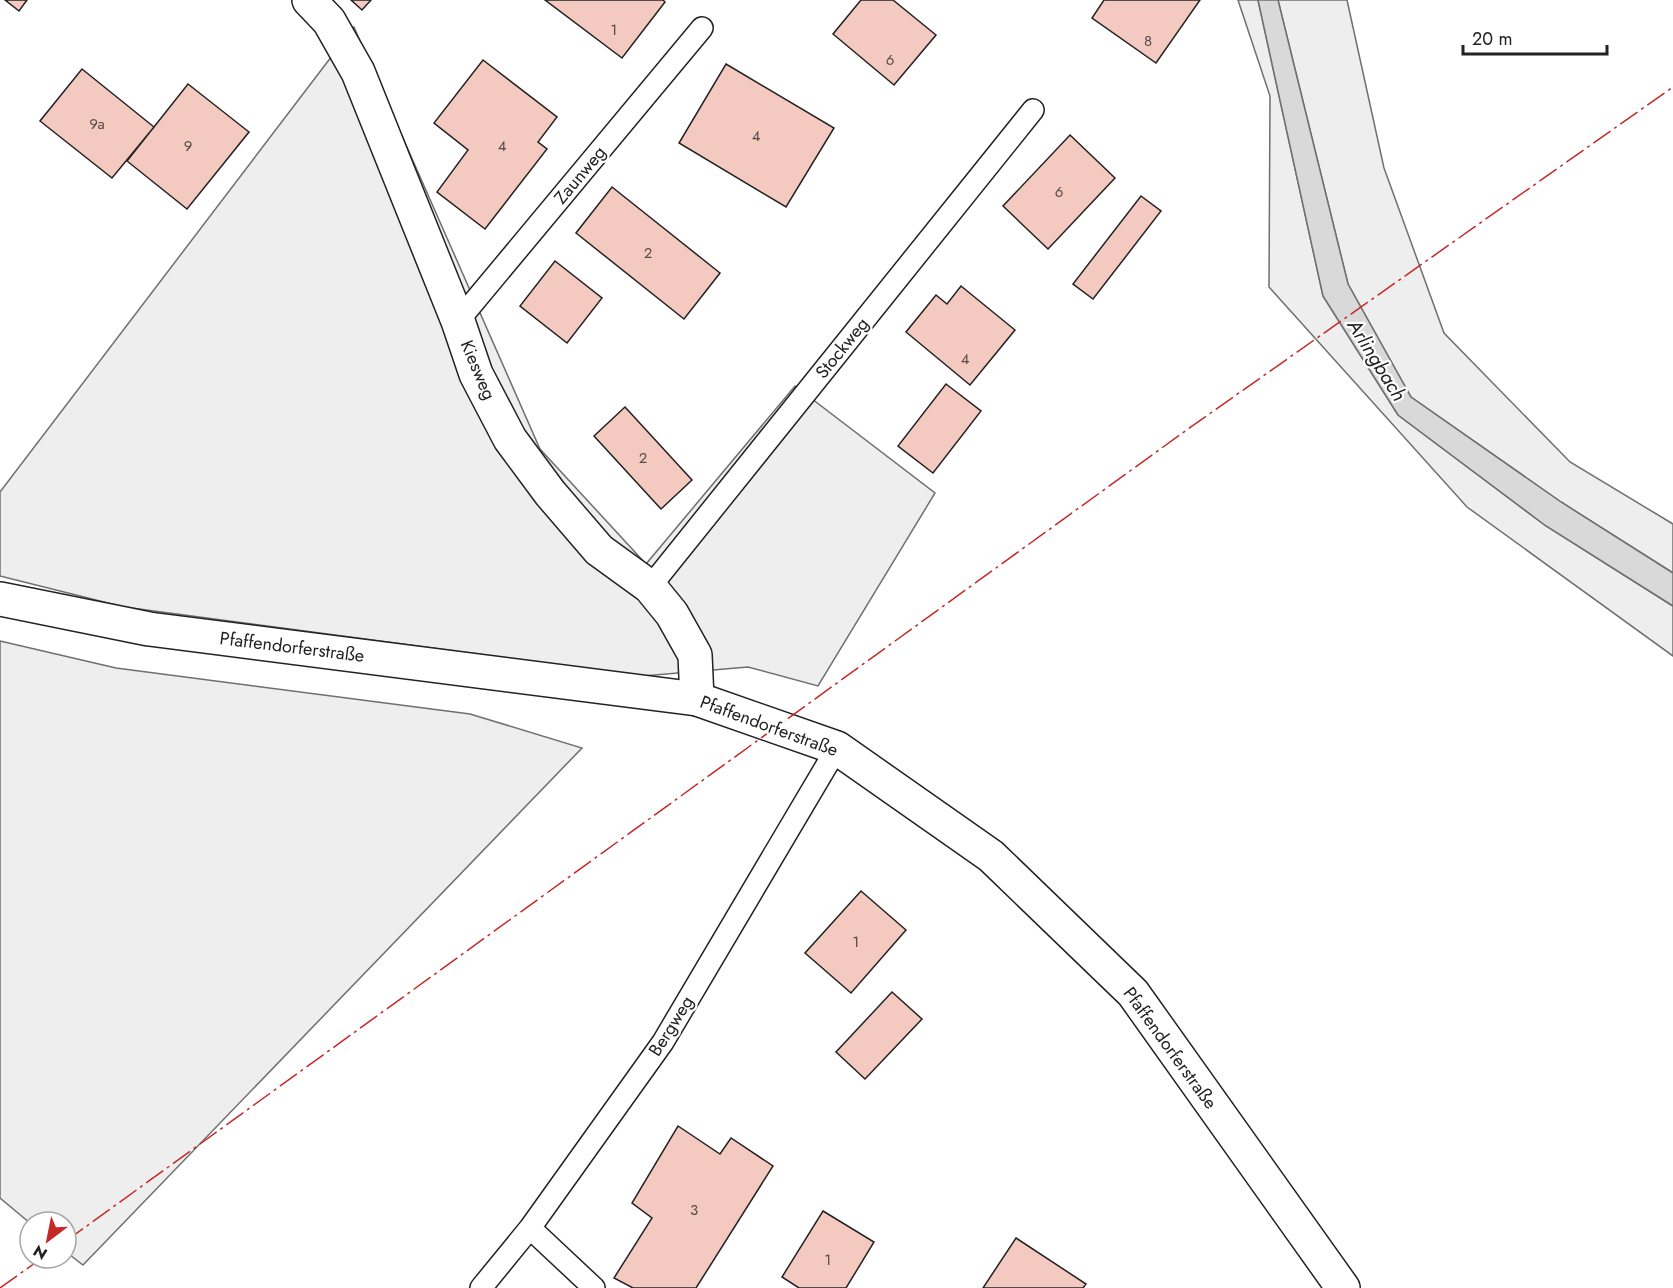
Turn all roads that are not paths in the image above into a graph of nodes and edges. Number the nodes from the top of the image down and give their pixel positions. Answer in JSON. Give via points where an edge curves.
{"nodes":[{"id":1,"x":309,"y":0,"type":"edge"},
{"id":2,"x":702,"y":28,"type":"dead end"},
{"id":3,"x":1033,"y":110,"type":"dead end"},
{"id":4,"x":458,"y":321,"type":"junction"},
{"id":5,"x":650,"y":587,"type":"junction"},
{"id":6,"x":0,"y":599,"type":"edge"},
{"id":7,"x":697,"y":699,"type":"junction"},
{"id":8,"x":837,"y":748,"type":"junction"},
{"id":9,"x":530,"y":1228,"type":"junction"},
{"id":10,"x":481,"y":1288,"type":"edge"},
{"id":11,"x":594,"y":1288,"type":"edge"},
{"id":12,"x":1343,"y":1288,"type":"edge"}],
"edges":[{"from":1,"to":4,"type":"main road","name":"Kiesweg","via":[[328,21],[358,72]]},
{"from":2,"to":4,"type":"lane","name":"Zaunweg"},
{"from":3,"to":5,"type":"lane","name":"Stockweg"},
{"from":4,"to":5,"type":"main road","name":"Kiesweg","via":[[476,374],[510,439],[599,550]]},
{"from":5,"to":7,"type":"main road","name":"Kiesweg","via":[[672,614],[695,655]]},
{"from":6,"to":7,"type":"main road","name":"Pfaffendorferstraße","via":[[149,629]]},
{"from":7,"to":8,"type":"main road","name":"Pfaffendorferstraße"},
{"from":8,"to":9,"type":"lane","name":"Bergweg","via":[[663,1042]]},
{"from":8,"to":12,"type":"main road","name":"Pfaffendorferstraße","via":[[992,856],[1133,993]]},
{"from":9,"to":10,"type":"lane","name":"Bergweg"},
{"from":9,"to":11,"type":"lane"}]}
